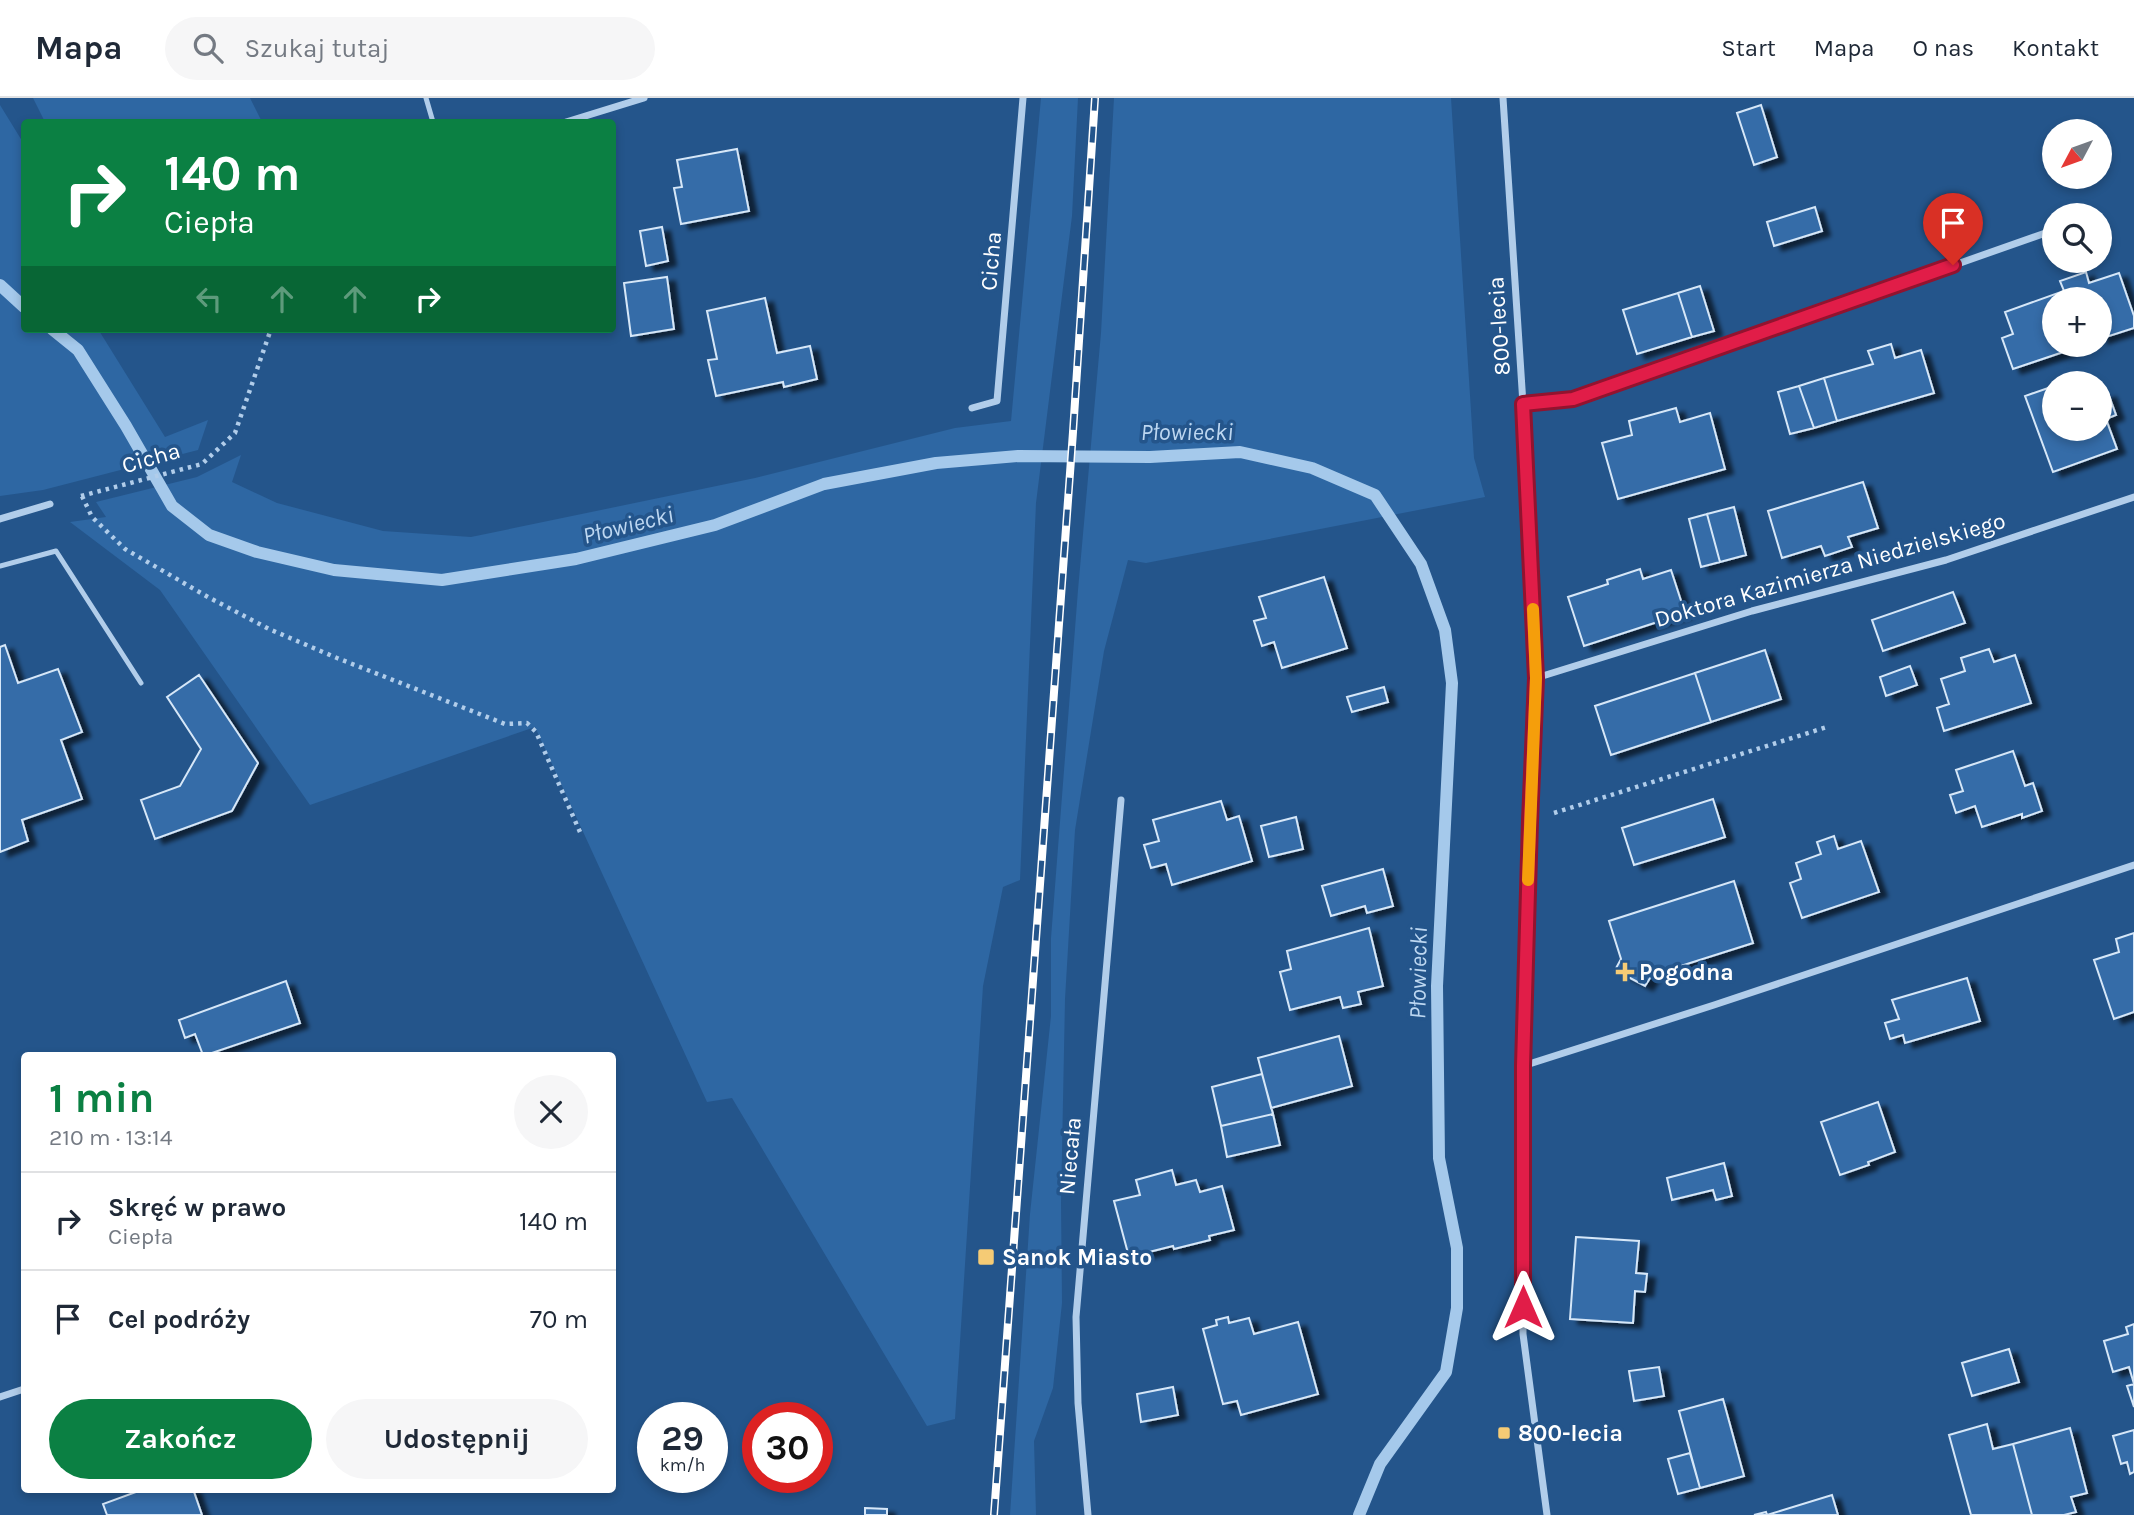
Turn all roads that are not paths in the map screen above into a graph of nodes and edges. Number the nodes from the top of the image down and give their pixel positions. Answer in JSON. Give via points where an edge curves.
{"nodes":[{"id":1,"x":426,"y":98,"type":"edge"},
{"id":2,"x":644,"y":98,"type":"edge"},
{"id":3,"x":1023,"y":98,"type":"edge"},
{"id":4,"x":1503,"y":98,"type":"edge"},
{"id":5,"x":432,"y":119,"type":"edge"},
{"id":6,"x":576,"y":119,"type":"edge"},
{"id":7,"x":2042,"y":234,"type":"edge"},
{"id":8,"x":1523,"y":404,"type":"junction"},
{"id":9,"x":972,"y":408,"type":"dead end"},
{"id":10,"x":2134,"y":497,"type":"edge"},
{"id":11,"x":50,"y":504,"type":"road end"},
{"id":12,"x":0,"y":519,"type":"edge"},
{"id":13,"x":0,"y":566,"type":"edge"},
{"id":14,"x":1536,"y":678,"type":"junction"},
{"id":15,"x":141,"y":683,"type":"dead end"},
{"id":16,"x":1121,"y":800,"type":"dead end"},
{"id":17,"x":2134,"y":865,"type":"edge"},
{"id":18,"x":1523,"y":1066,"type":"junction"},
{"id":19,"x":21,"y":1390,"type":"edge"},
{"id":20,"x":0,"y":1397,"type":"edge"},
{"id":21,"x":1088,"y":1515,"type":"edge"},
{"id":22,"x":1547,"y":1515,"type":"edge"}],
"edges":[{"from":1,"to":5,"type":"lane"},
{"from":2,"to":6,"type":"street"},
{"from":3,"to":9,"type":"street","name":"Cicha","via":[[997,401]]},
{"from":4,"to":8,"type":"street","name":"800-lecia"},
{"from":7,"to":8,"type":"street","via":[[1573,399]]},
{"from":8,"to":14,"type":"street","name":"800-lecia"},
{"from":10,"to":14,"type":"street","name":"Doktora Kazimierza Niedzielskiego","via":[[1946,560],[1752,611]]},
{"from":11,"to":12,"type":"street"},
{"from":13,"to":15,"type":"lane","via":[[56,551]]},
{"from":14,"to":18,"type":"street","name":"800-lecia"},
{"from":16,"to":21,"type":"street","name":"Niecała","via":[[1076,1317],[1077,1403]]},
{"from":17,"to":18,"type":"street"},
{"from":18,"to":22,"type":"street","name":"800-lecia","via":[[1523,1335]]},
{"from":19,"to":20,"type":"street"}]}
